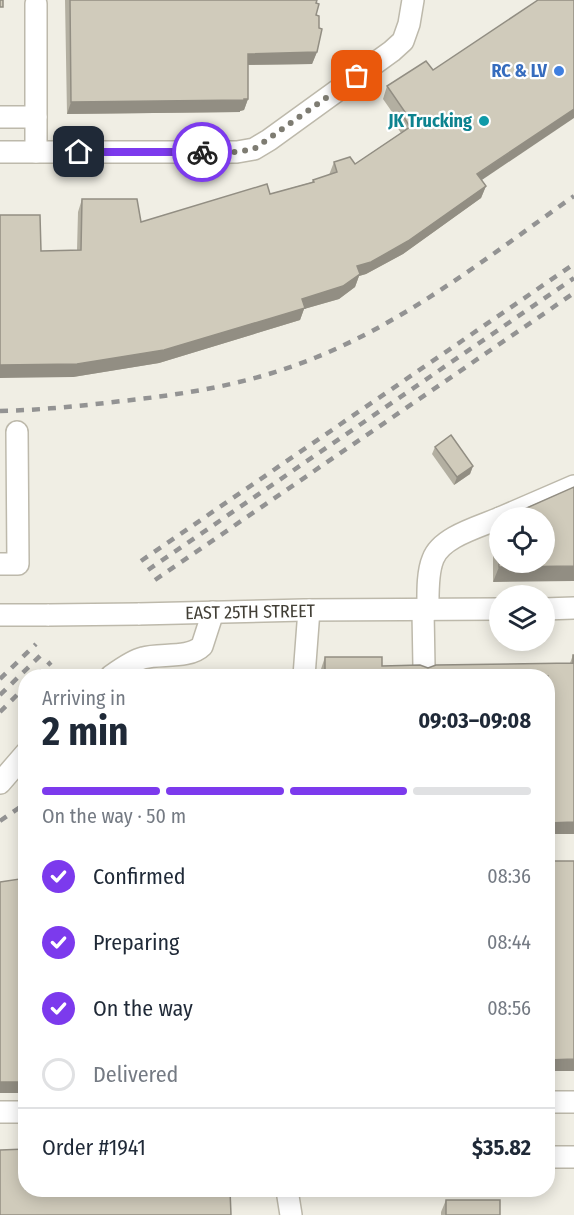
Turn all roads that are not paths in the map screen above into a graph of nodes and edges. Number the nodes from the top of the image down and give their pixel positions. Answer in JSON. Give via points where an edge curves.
{"nodes":[{"id":1,"x":413,"y":0,"type":"edge"},
{"id":2,"x":36,"y":4,"type":"dead end"},
{"id":3,"x":0,"y":117,"type":"edge"},
{"id":4,"x":36,"y":117,"type":"junction"},
{"id":5,"x":0,"y":152,"type":"edge"},
{"id":6,"x":36,"y":152,"type":"junction"},
{"id":7,"x":17,"y":432,"type":"dead end"},
{"id":8,"x":574,"y":486,"type":"edge"},
{"id":9,"x":525,"y":507,"type":"edge"},
{"id":10,"x":489,"y":523,"type":"edge"},
{"id":11,"x":0,"y":564,"type":"edge"},
{"id":12,"x":574,"y":608,"type":"edge"},
{"id":13,"x":489,"y":609,"type":"edge"},
{"id":14,"x":555,"y":609,"type":"edge"},
{"id":15,"x":309,"y":610,"type":"junction"},
{"id":16,"x":425,"y":611,"type":"junction"},
{"id":17,"x":213,"y":612,"type":"junction"},
{"id":18,"x":0,"y":615,"type":"edge"},
{"id":19,"x":424,"y":667,"type":"edge"},
{"id":20,"x":123,"y":669,"type":"edge"},
{"id":21,"x":301,"y":669,"type":"edge"},
{"id":22,"x":18,"y":762,"type":"edge"},
{"id":23,"x":0,"y":783,"type":"edge"},
{"id":24,"x":555,"y":1102,"type":"edge"},
{"id":25,"x":574,"y":1102,"type":"edge"},
{"id":26,"x":0,"y":1112,"type":"edge"},
{"id":27,"x":18,"y":1112,"type":"edge"},
{"id":28,"x":555,"y":1156,"type":"edge"},
{"id":29,"x":574,"y":1156,"type":"edge"},
{"id":30,"x":288,"y":1197,"type":"edge"},
{"id":31,"x":291,"y":1215,"type":"edge"}],
"edges":[{"from":1,"to":6,"type":"street","via":[[403,40],[392,51],[254,149]]},
{"from":2,"to":4,"type":"street"},
{"from":3,"to":4,"type":"street"},
{"from":4,"to":6,"type":"street"},
{"from":5,"to":6,"type":"street"},
{"from":7,"to":11,"type":"street","via":[[18,564]]},
{"from":8,"to":9,"type":"street"},
{"from":10,"to":16,"type":"street","via":[[444,542],[437,550]]},
{"from":12,"to":14,"type":"street"},
{"from":13,"to":16,"type":"street","name":"EAST 25TH STREET"},
{"from":15,"to":16,"type":"street","name":"EAST 25TH STREET"},
{"from":15,"to":17,"type":"street","name":"EAST 25TH STREET"},
{"from":15,"to":21,"type":"street"},
{"from":16,"to":19,"type":"street"},
{"from":17,"to":18,"type":"street","name":"EAST 25TH STREET","bridge":true},
{"from":17,"to":20,"type":"street","via":[[198,650],[143,658]]},
{"from":22,"to":23,"type":"street"},
{"from":24,"to":25,"type":"street"},
{"from":26,"to":27,"type":"street"},
{"from":28,"to":29,"type":"street"},
{"from":30,"to":31,"type":"street"}]}
